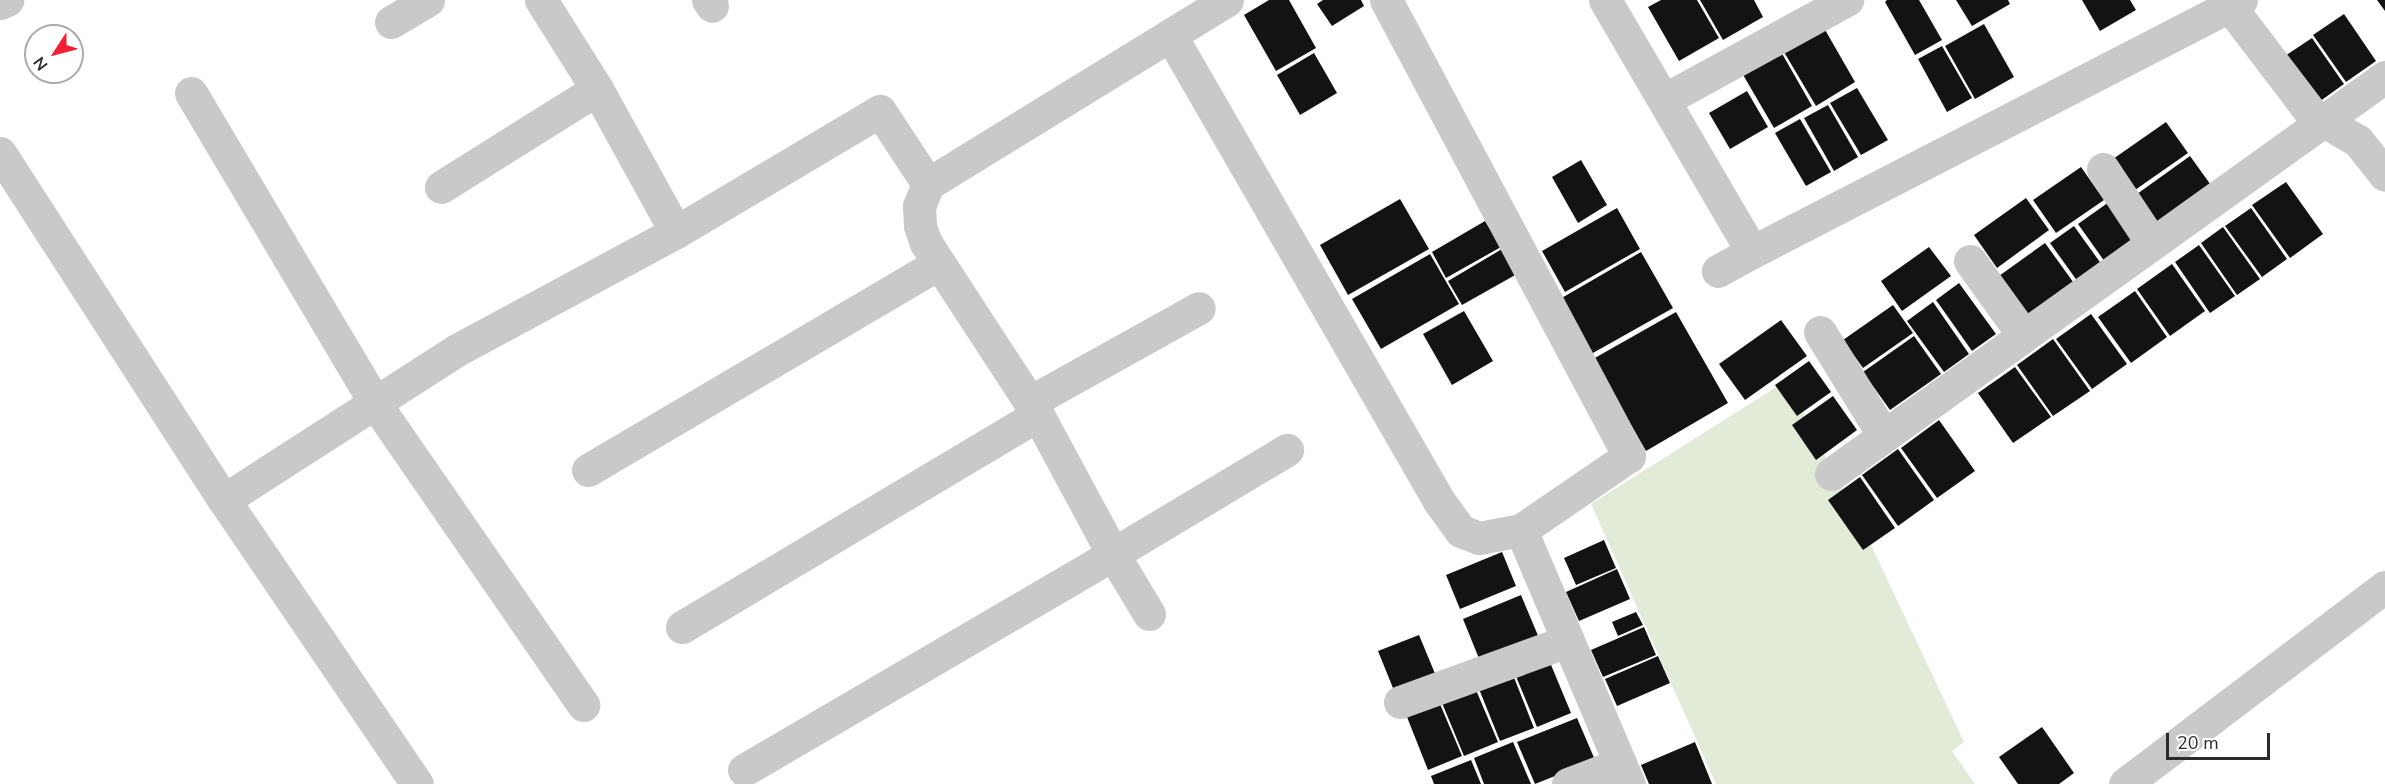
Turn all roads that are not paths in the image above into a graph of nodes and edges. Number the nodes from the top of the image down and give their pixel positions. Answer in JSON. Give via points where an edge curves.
{"nodes":[{"id":1,"x":7,"y":0,"type":"edge"},
{"id":2,"x":428,"y":0,"type":"edge"},
{"id":3,"x":541,"y":0,"type":"edge"},
{"id":4,"x":1386,"y":0,"type":"edge"},
{"id":5,"x":1605,"y":0,"type":"edge"},
{"id":6,"x":1847,"y":0,"type":"edge"},
{"id":7,"x":2232,"y":2,"type":"edge"},
{"id":8,"x":0,"y":3,"type":"edge"},
{"id":9,"x":1217,"y":3,"type":"edge"},
{"id":10,"x":391,"y":22,"type":"dead end"},
{"id":11,"x":1171,"y":36,"type":"junction"},
{"id":12,"x":2385,"y":77,"type":"edge"},
{"id":13,"x":597,"y":89,"type":"junction"},
{"id":14,"x":191,"y":93,"type":"dead end"},
{"id":15,"x":1664,"y":100,"type":"junction"},
{"id":16,"x":2322,"y":122,"type":"junction"},
{"id":17,"x":0,"y":153,"type":"edge"},
{"id":18,"x":2103,"y":169,"type":"dead end"},
{"id":19,"x":2385,"y":175,"type":"edge"},
{"id":20,"x":928,"y":184,"type":"junction"},
{"id":21,"x":441,"y":187,"type":"dead end"},
{"id":22,"x":676,"y":232,"type":"junction"},
{"id":23,"x":2152,"y":243,"type":"junction"},
{"id":24,"x":1752,"y":252,"type":"junction"},
{"id":25,"x":1970,"y":261,"type":"dead end"},
{"id":26,"x":939,"y":263,"type":"junction"},
{"id":27,"x":1718,"y":271,"type":"dead end"},
{"id":28,"x":1199,"y":308,"type":"dead end"},
{"id":29,"x":1820,"y":332,"type":"dead end"},
{"id":30,"x":2024,"y":336,"type":"junction"},
{"id":31,"x":375,"y":403,"type":"junction"},
{"id":32,"x":1034,"y":408,"type":"junction"},
{"id":33,"x":1884,"y":436,"type":"junction"},
{"id":34,"x":1287,"y":450,"type":"dead end"},
{"id":35,"x":588,"y":470,"type":"dead end"},
{"id":36,"x":1831,"y":474,"type":"dead end"},
{"id":37,"x":224,"y":500,"type":"junction"},
{"id":38,"x":1521,"y":530,"type":"junction"},
{"id":39,"x":1113,"y":554,"type":"junction"},
{"id":40,"x":2385,"y":587,"type":"edge"},
{"id":41,"x":1149,"y":615,"type":"dead end"},
{"id":42,"x":682,"y":627,"type":"dead end"},
{"id":43,"x":1568,"y":641,"type":"junction"},
{"id":44,"x":1400,"y":702,"type":"dead end"},
{"id":45,"x":583,"y":705,"type":"dead end"},
{"id":46,"x":744,"y":770,"type":"dead end"},
{"id":47,"x":1624,"y":774,"type":"edge"},
{"id":48,"x":417,"y":784,"type":"edge"},
{"id":49,"x":1568,"y":784,"type":"edge"},
{"id":50,"x":2126,"y":784,"type":"edge"}],
"edges":[{"from":1,"to":8,"type":"street"},
{"from":2,"to":10,"type":"street"},
{"from":3,"to":13,"type":"street"},
{"from":4,"to":38,"type":"street","via":[[1629,456]]},
{"from":5,"to":15,"type":"street"},
{"from":6,"to":15,"type":"street"},
{"from":7,"to":16,"type":"street","via":[[2312,114]]},
{"from":7,"to":24,"type":"street"},
{"from":9,"to":11,"type":"street"},
{"from":11,"to":20,"type":"street"},
{"from":11,"to":38,"type":"street","via":[[1439,501],[1461,531],[1479,538]]},
{"from":12,"to":16,"type":"street"},
{"from":13,"to":21,"type":"street"},
{"from":13,"to":22,"type":"street"},
{"from":14,"to":31,"type":"street"},
{"from":15,"to":24,"type":"street"},
{"from":16,"to":19,"type":"street","via":[[2358,141]]},
{"from":16,"to":23,"type":"street"},
{"from":17,"to":37,"type":"street"},
{"from":18,"to":23,"type":"street"},
{"from":20,"to":22,"type":"street","via":[[880,111]]},
{"from":20,"to":26,"type":"street","via":[[920,206],[920,226]]},
{"from":22,"to":31,"type":"street","via":[[455,351]]},
{"from":23,"to":30,"type":"street"},
{"from":24,"to":27,"type":"street"},
{"from":25,"to":30,"type":"street"},
{"from":26,"to":32,"type":"street"},
{"from":26,"to":35,"type":"street"},
{"from":28,"to":32,"type":"street"},
{"from":29,"to":33,"type":"street"},
{"from":30,"to":33,"type":"street"},
{"from":31,"to":37,"type":"street"},
{"from":31,"to":45,"type":"street"},
{"from":32,"to":39,"type":"street"},
{"from":32,"to":42,"type":"street"},
{"from":33,"to":36,"type":"street"},
{"from":34,"to":39,"type":"street"},
{"from":37,"to":48,"type":"street"},
{"from":38,"to":43,"type":"street"},
{"from":39,"to":41,"type":"street"},
{"from":39,"to":46,"type":"street"},
{"from":40,"to":50,"type":"street"},
{"from":43,"to":44,"type":"street"},
{"from":43,"to":47,"type":"street"},
{"from":47,"to":49,"type":"street"}]}
